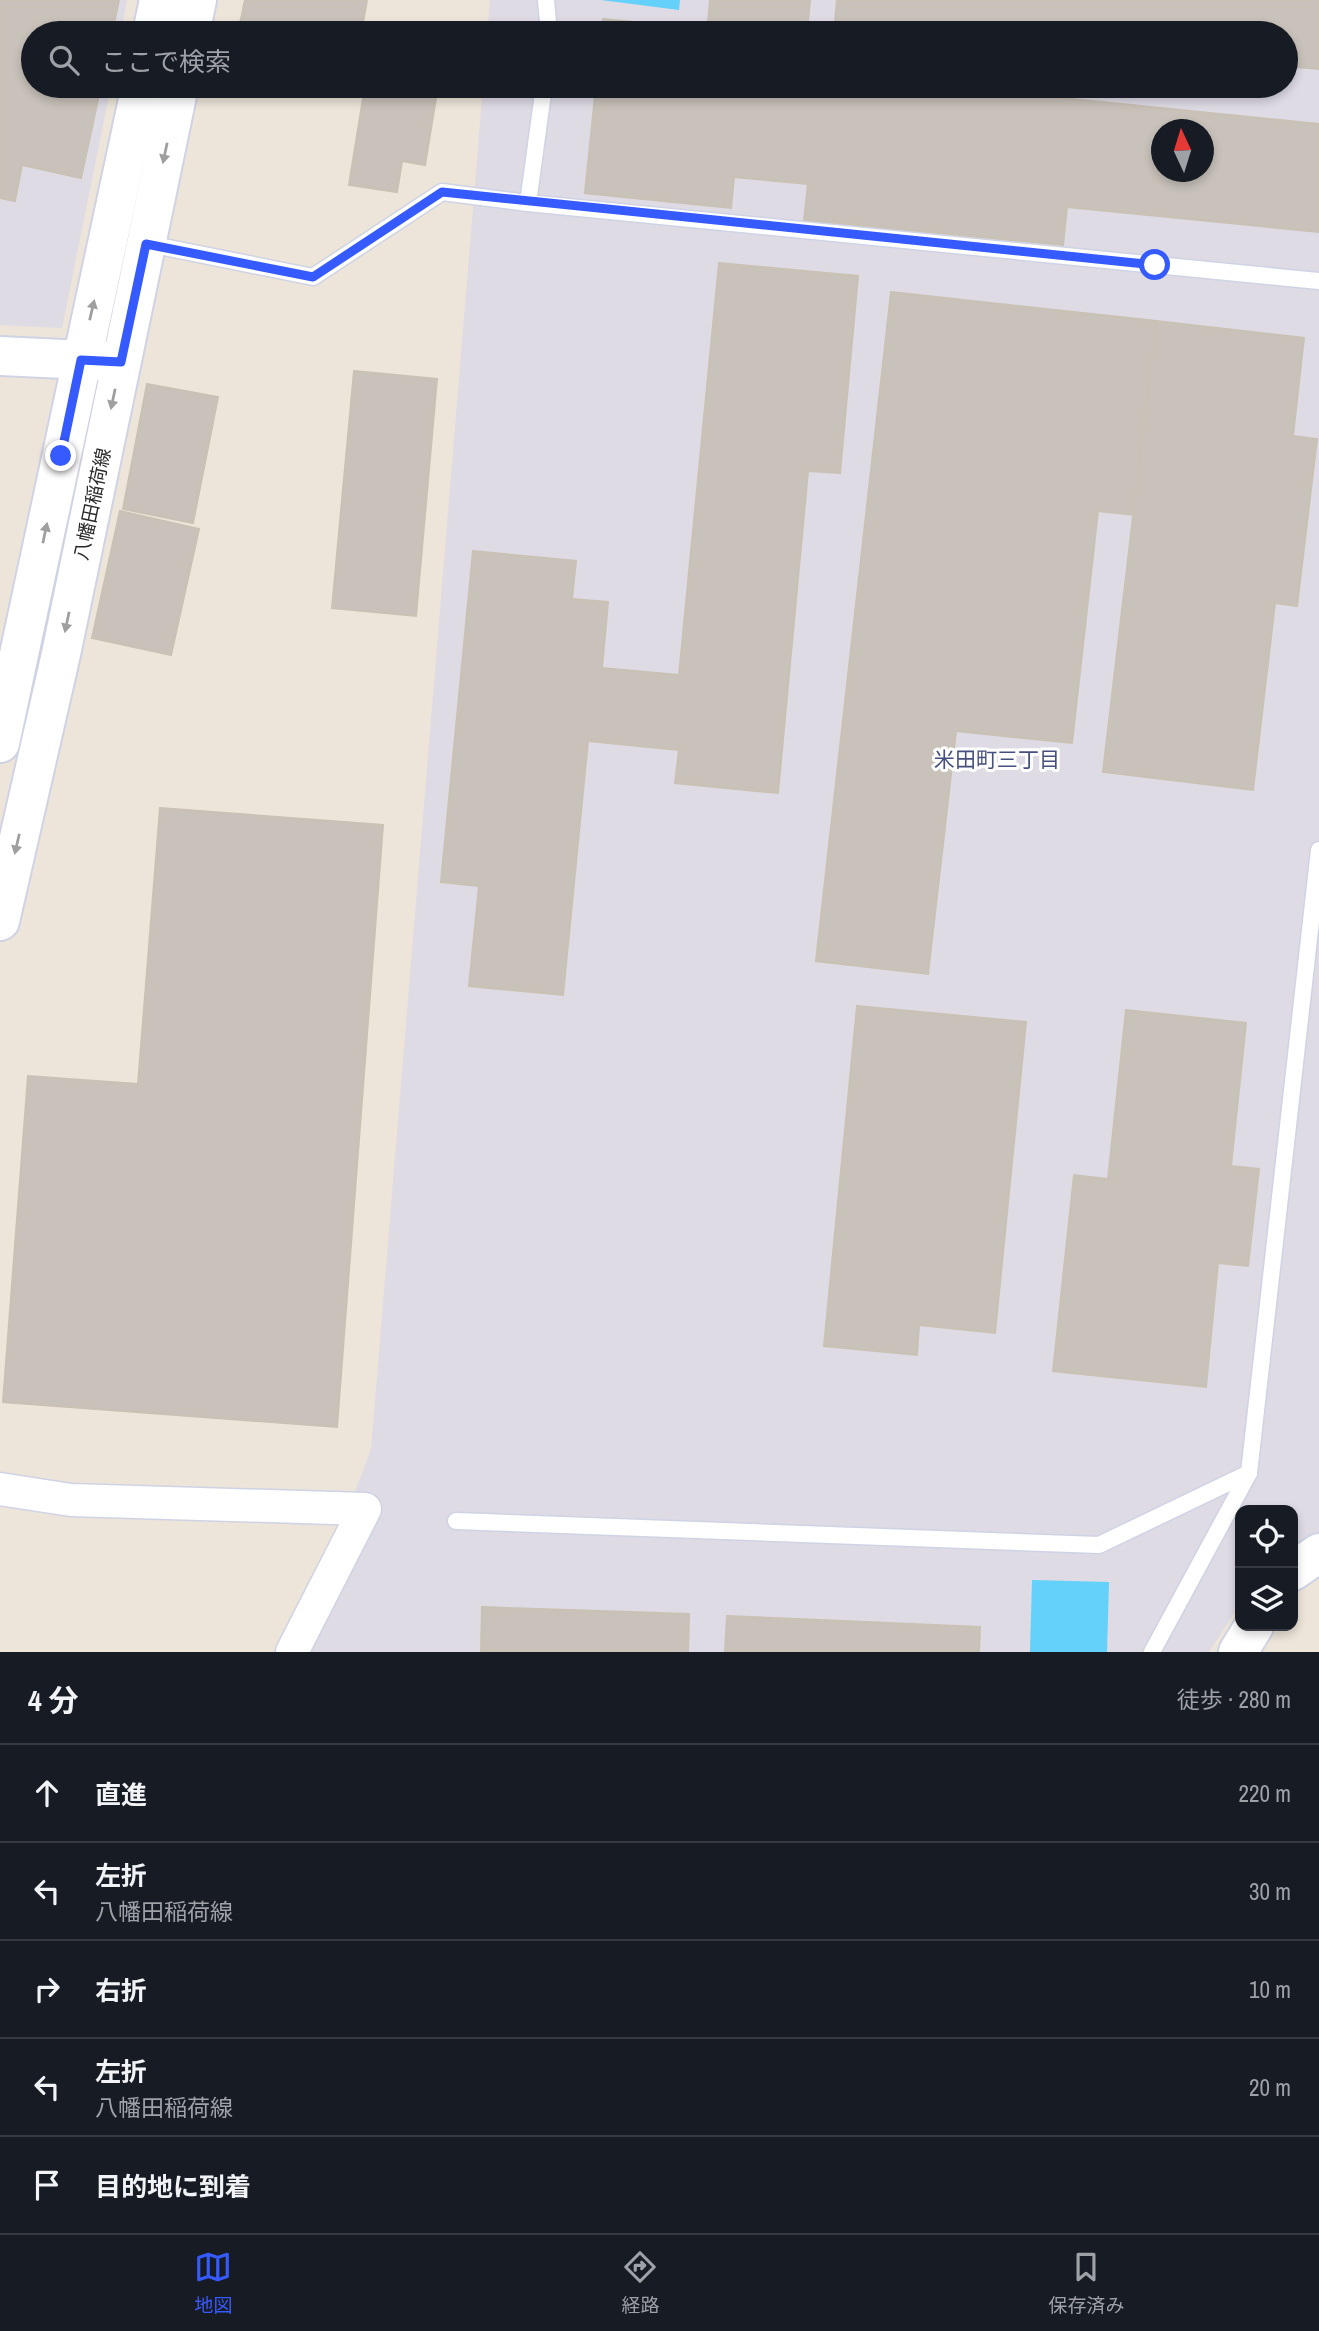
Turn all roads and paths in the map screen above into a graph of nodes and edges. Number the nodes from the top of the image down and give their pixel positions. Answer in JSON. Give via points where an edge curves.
{"nodes":[{"id":1,"x":159,"y":0,"type":"edge"},
{"id":2,"x":197,"y":0,"type":"edge"},
{"id":3,"x":546,"y":0,"type":"edge"},
{"id":4,"x":155,"y":21,"type":"edge"},
{"id":5,"x":193,"y":21,"type":"edge"},
{"id":6,"x":548,"y":21,"type":"edge"},
{"id":7,"x":138,"y":98,"type":"edge"},
{"id":8,"x":176,"y":98,"type":"edge"},
{"id":9,"x":542,"y":98,"type":"edge"},
{"id":10,"x":528,"y":203,"type":"junction"},
{"id":11,"x":110,"y":234,"type":"junction"},
{"id":12,"x":146,"y":244,"type":"junction"},
{"id":13,"x":1319,"y":281,"type":"edge"},
{"id":14,"x":0,"y":356,"type":"edge"},
{"id":15,"x":81,"y":360,"type":"junction"},
{"id":16,"x":121,"y":362,"type":"junction"},
{"id":17,"x":0,"y":743,"type":"edge"},
{"id":18,"x":1319,"y":850,"type":"edge"},
{"id":19,"x":0,"y":920,"type":"edge"},
{"id":20,"x":1249,"y":1473,"type":"junction"},
{"id":21,"x":0,"y":1489,"type":"edge"},
{"id":22,"x":456,"y":1521,"type":"dead end"},
{"id":23,"x":1319,"y":1553,"type":"edge"},
{"id":24,"x":1297,"y":1568,"type":"edge"},
{"id":25,"x":1251,"y":1631,"type":"edge"},
{"id":26,"x":292,"y":1652,"type":"edge"},
{"id":27,"x":1152,"y":1652,"type":"edge"},
{"id":28,"x":1238,"y":1652,"type":"edge"}],
"edges":[{"from":1,"to":4,"type":"main road"},
{"from":2,"to":5,"type":"main road"},
{"from":3,"to":6,"type":"lane"},
{"from":7,"to":11,"type":"main road"},
{"from":8,"to":12,"type":"main road","name":"八幡田稲荷線","one_way":true},
{"from":9,"to":10,"type":"lane"},
{"from":10,"to":12,"type":"lane","via":[[442,192],[313,277]]},
{"from":10,"to":13,"type":"lane"},
{"from":11,"to":12,"type":"lane"},
{"from":15,"to":11,"type":"main road","one_way":true},
{"from":12,"to":16,"type":"main road","name":"八幡田稲荷線"},
{"from":14,"to":15,"type":"main road"},
{"from":15,"to":16,"type":"main road"},
{"from":17,"to":15,"type":"main road","one_way":true},
{"from":16,"to":19,"type":"main road","name":"八幡田稲荷線","one_way":true},
{"from":18,"to":20,"type":"lane"},
{"from":20,"to":22,"type":"lane","via":[[1100,1545]]},
{"from":20,"to":27,"type":"lane"},
{"from":21,"to":26,"type":"street","via":[[71,1500],[365,1509]]},
{"from":23,"to":24,"type":"main road"},
{"from":25,"to":28,"type":"main road"}]}
